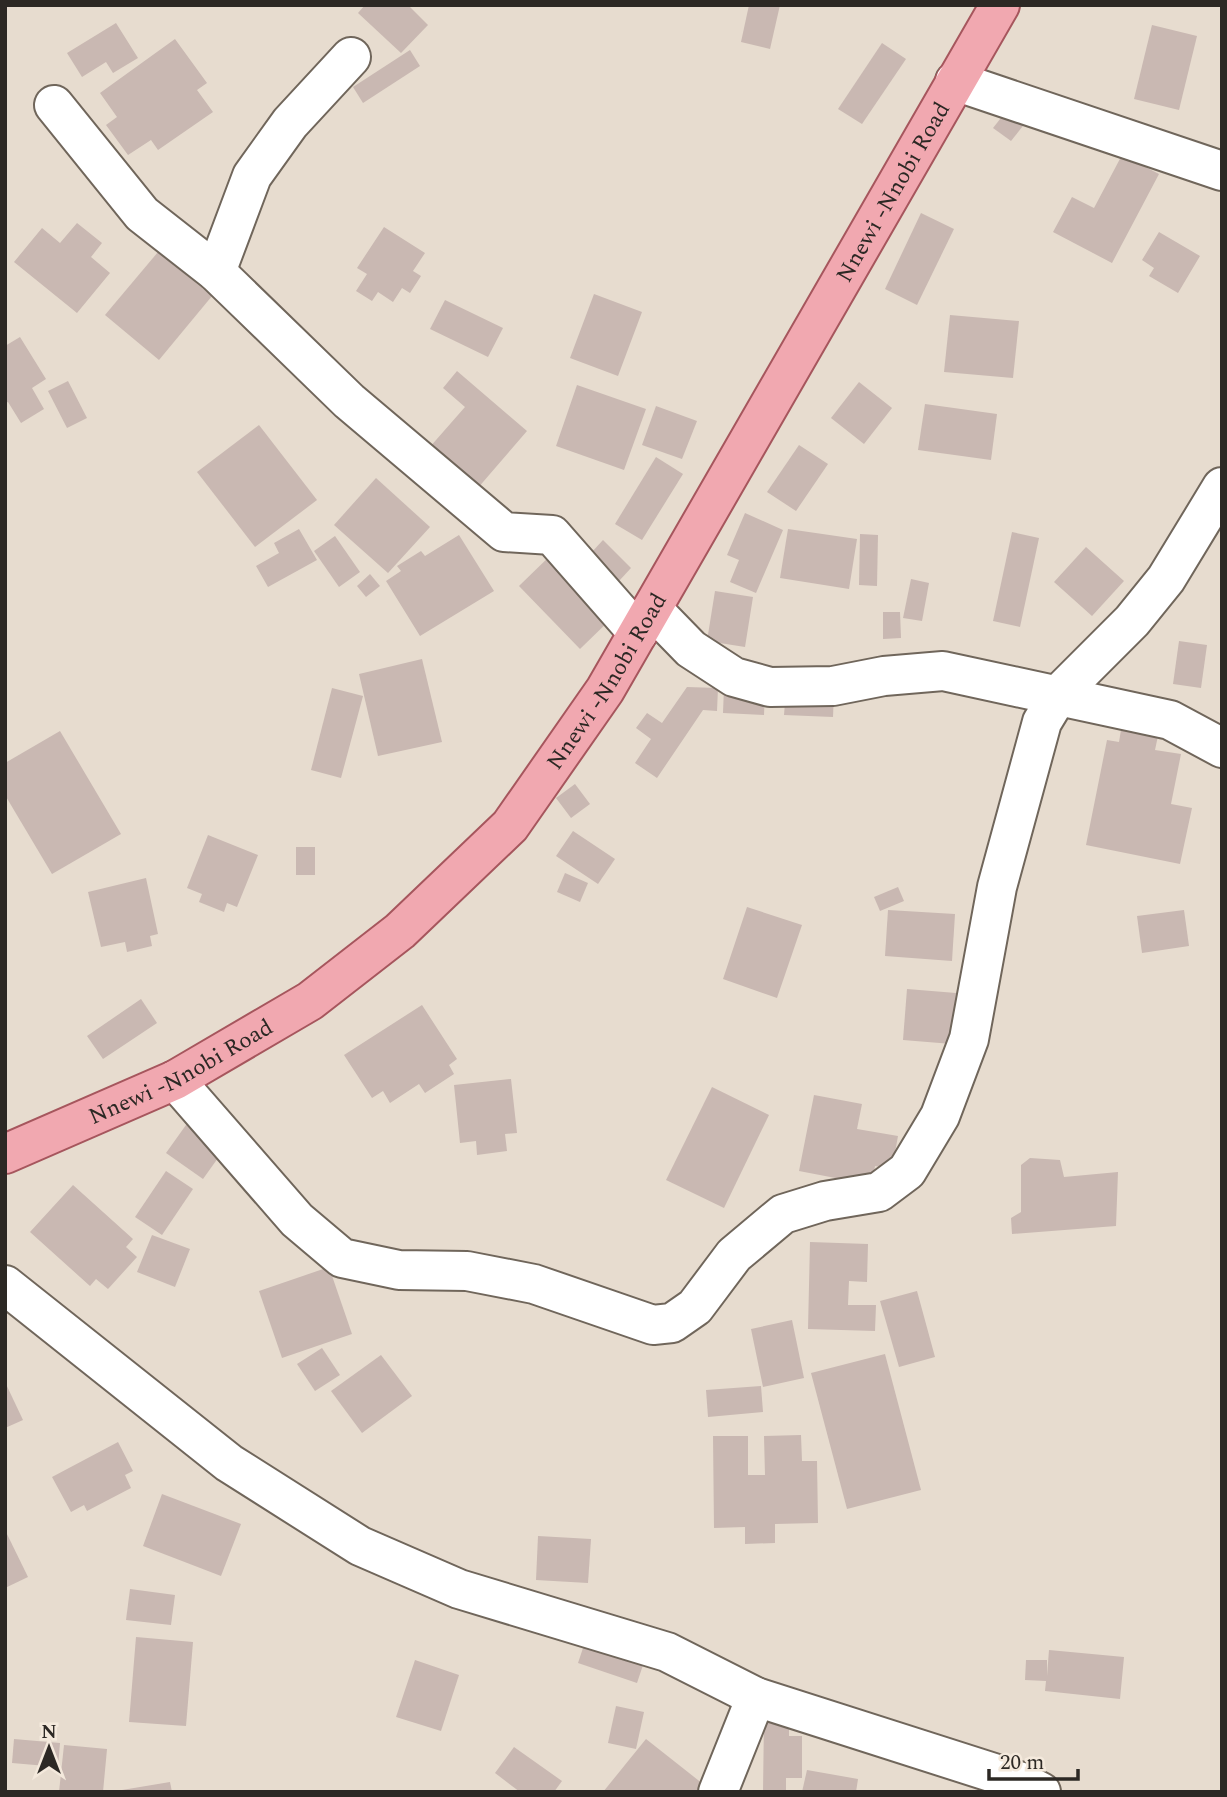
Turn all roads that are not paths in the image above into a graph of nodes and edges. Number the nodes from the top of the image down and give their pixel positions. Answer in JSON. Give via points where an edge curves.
{"nodes":[{"id":1,"x":1000,"y":5,"type":"edge"},
{"id":2,"x":351,"y":57,"type":"dead end"},
{"id":3,"x":955,"y":81,"type":"junction"},
{"id":4,"x":54,"y":105,"type":"dead end"},
{"id":5,"x":1222,"y":171,"type":"edge"},
{"id":6,"x":216,"y":272,"type":"junction"},
{"id":7,"x":1222,"y":487,"type":"edge"},
{"id":8,"x":645,"y":621,"type":"junction"},
{"id":9,"x":1059,"y":694,"type":"junction"},
{"id":10,"x":1222,"y":748,"type":"edge"},
{"id":11,"x":175,"y":1080,"type":"junction"},
{"id":12,"x":5,"y":1154,"type":"edge"},
{"id":13,"x":5,"y":1285,"type":"edge"},
{"id":14,"x":756,"y":1697,"type":"junction"},
{"id":15,"x":718,"y":1792,"type":"edge"},
{"id":16,"x":1041,"y":1792,"type":"edge"}],
"edges":[{"from":1,"to":3,"type":"main road","name":"Nnewi -Nnobi Road"},
{"from":2,"to":6,"type":"street","via":[[290,123],[252,176]]},
{"from":3,"to":5,"type":"street"},
{"from":3,"to":8,"type":"main road","name":"Nnewi -Nnobi Road"},
{"from":4,"to":6,"type":"street","via":[[142,214]]},
{"from":6,"to":8,"type":"street","via":[[349,401],[503,532],[552,535]]},
{"from":7,"to":9,"type":"street","via":[[1166,579],[1132,621]]},
{"from":8,"to":9,"type":"street","via":[[734,677],[771,687],[833,686],[943,671],[1014,689]]},
{"from":8,"to":11,"type":"main road","name":"Nnewi -Nnobi Road","via":[[605,690],[510,826],[400,931],[310,1001]]},
{"from":9,"to":10,"type":"street","via":[[1170,720]]},
{"from":9,"to":11,"type":"street","via":[[1042,722],[1031,755],[997,887],[969,1039],[940,1116],[907,1171],[879,1192],[783,1214],[734,1255],[695,1307],[672,1323],[653,1325],[534,1284],[467,1270],[399,1270],[342,1258],[297,1220]]},
{"from":11,"to":12,"type":"main road","name":"Nnewi -Nnobi Road"},
{"from":13,"to":14,"type":"street","via":[[229,1463],[360,1546],[459,1589],[667,1652]]},
{"from":14,"to":15,"type":"street"},
{"from":14,"to":16,"type":"street"}]}
